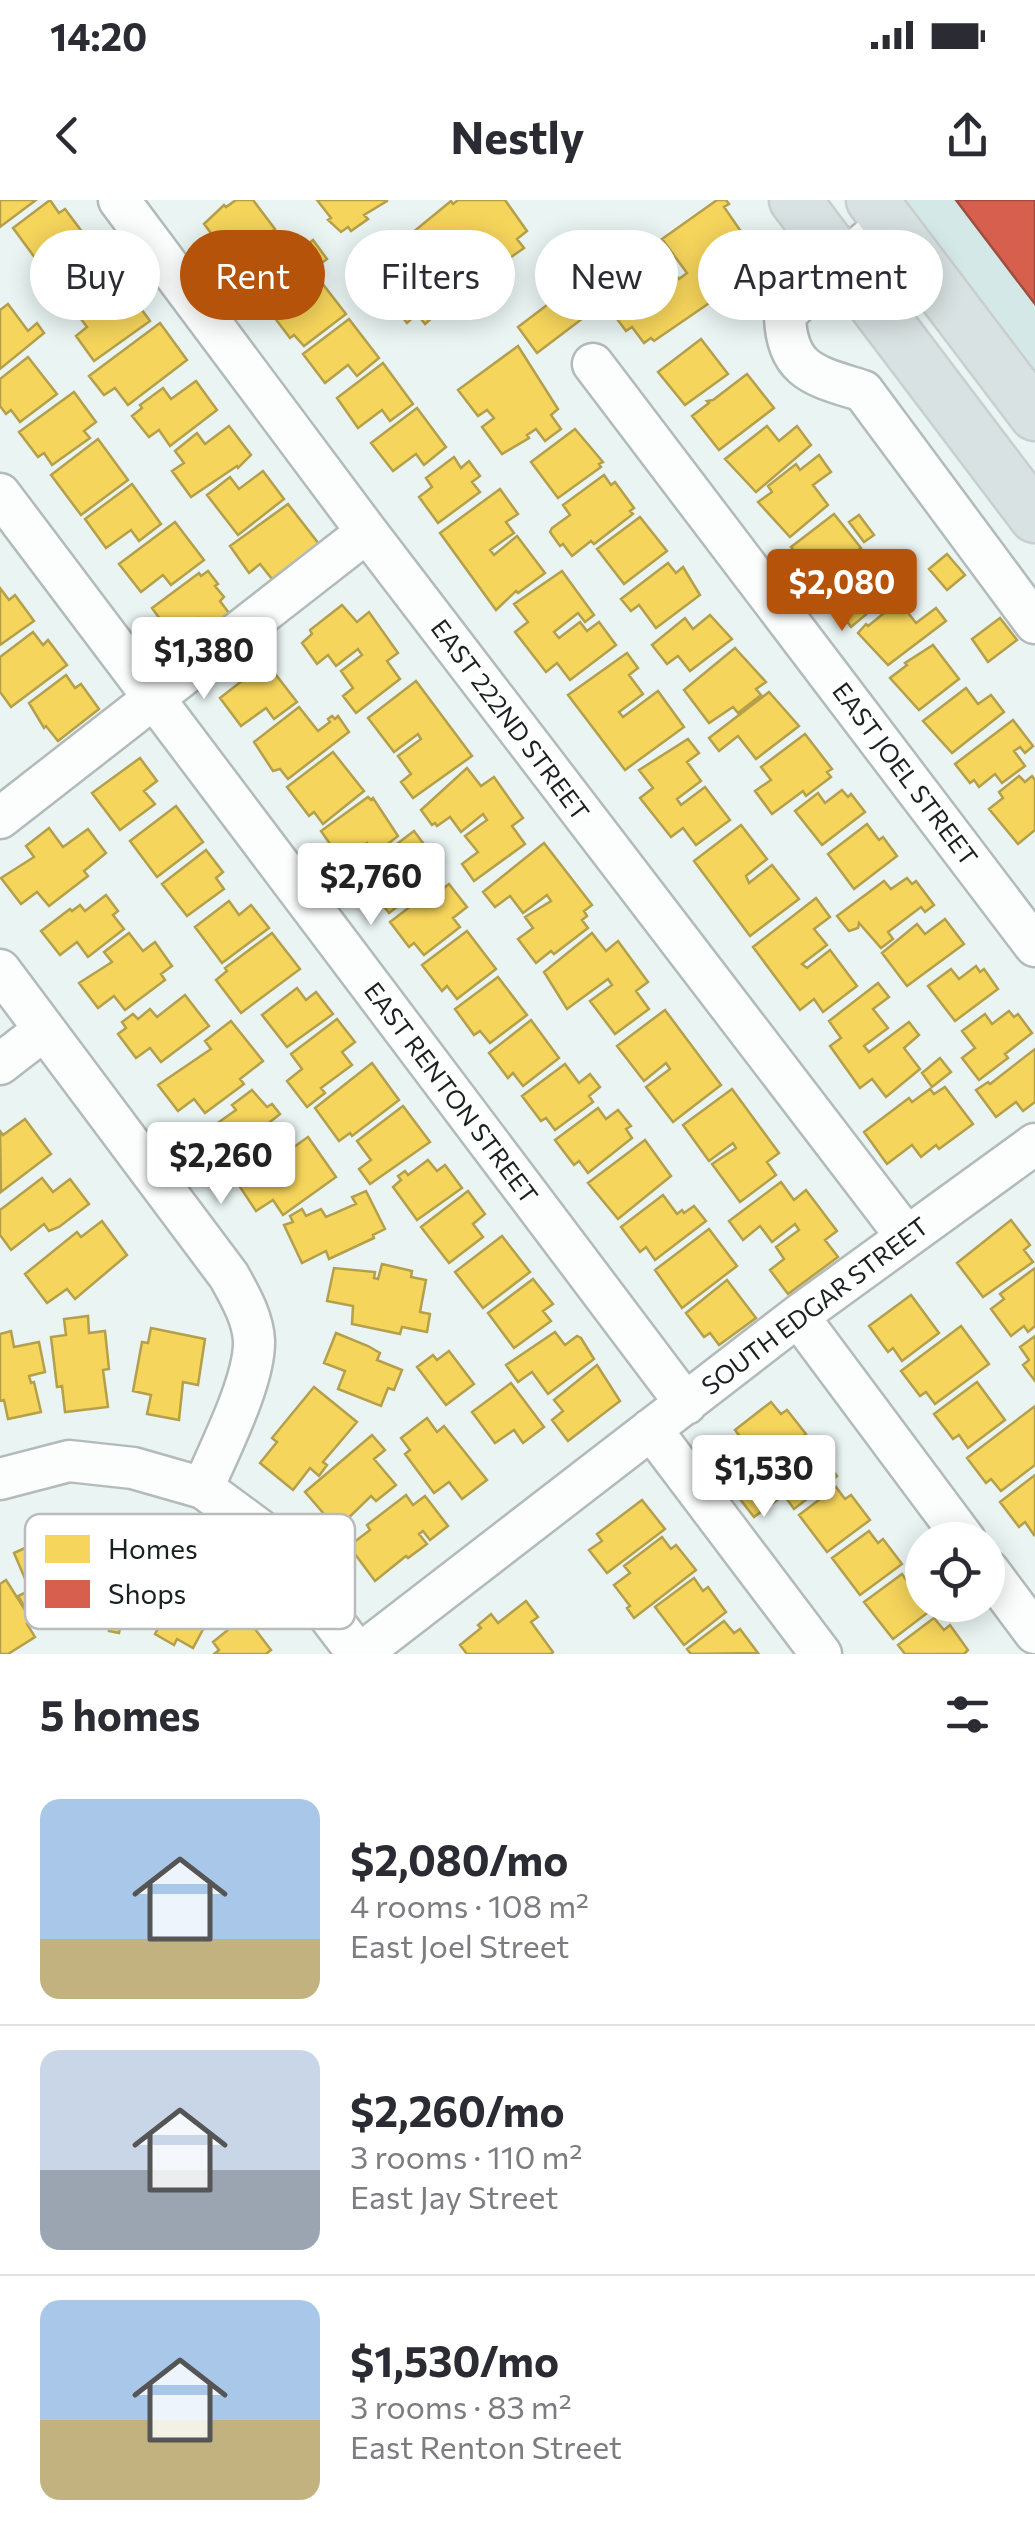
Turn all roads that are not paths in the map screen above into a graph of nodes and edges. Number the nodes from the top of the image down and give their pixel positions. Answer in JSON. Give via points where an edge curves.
{"nodes":[{"id":1,"x":119,"y":200,"type":"edge"},
{"id":2,"x":795,"y":200,"type":"edge"},
{"id":3,"x":880,"y":211,"type":"edge"},
{"id":4,"x":818,"y":230,"type":"edge"},
{"id":5,"x":785,"y":320,"type":"edge"},
{"id":6,"x":886,"y":320,"type":"edge"},
{"id":7,"x":592,"y":364,"type":"dead end"},
{"id":8,"x":1035,"y":415,"type":"edge"},
{"id":9,"x":0,"y":494,"type":"edge"},
{"id":10,"x":1035,"y":518,"type":"edge"},
{"id":11,"x":368,"y":532,"type":"junction"},
{"id":12,"x":1035,"y":623,"type":"edge"},
{"id":13,"x":152,"y":698,"type":"junction"},
{"id":14,"x":0,"y":818,"type":"edge"},
{"id":15,"x":1035,"y":946,"type":"edge"},
{"id":16,"x":0,"y":970,"type":"edge"},
{"id":17,"x":44,"y":1030,"type":"junction"},
{"id":18,"x":0,"y":1064,"type":"edge"},
{"id":19,"x":1032,"y":1152,"type":"edge"},
{"id":20,"x":906,"y":1236,"type":"junction"},
{"id":21,"x":798,"y":1316,"type":"junction"},
{"id":22,"x":686,"y":1404,"type":"junction"},
{"id":23,"x":651,"y":1428,"type":"junction"},
{"id":24,"x":0,"y":1479,"type":"edge"},
{"id":25,"x":202,"y":1488,"type":"junction"},
{"id":26,"x":238,"y":1514,"type":"edge"},
{"id":27,"x":952,"y":1522,"type":"edge"},
{"id":28,"x":1005,"y":1593,"type":"edge"},
{"id":29,"x":350,"y":1629,"type":"edge"},
{"id":30,"x":1035,"y":1634,"type":"edge"},
{"id":31,"x":369,"y":1651,"type":"edge"},
{"id":32,"x":821,"y":1654,"type":"edge"}],
"edges":[{"from":1,"to":11,"type":"street","name":"EAST 222ND STREET"},
{"from":2,"to":4,"type":"main road"},
{"from":3,"to":8,"type":"main road"},
{"from":5,"to":12,"type":"street","via":[[786,341],[800,363],[820,378],[864,391]]},
{"from":6,"to":10,"type":"main road"},
{"from":7,"to":15,"type":"street","name":"EAST JOEL STREET"},
{"from":9,"to":13,"type":"street","name":"EAST RENTON STREET"},
{"from":11,"to":13,"type":"street"},
{"from":11,"to":20,"type":"street","name":"EAST 222ND STREET"},
{"from":13,"to":14,"type":"street"},
{"from":13,"to":22,"type":"street","name":"EAST RENTON STREET"},
{"from":16,"to":17,"type":"street"},
{"from":17,"to":18,"type":"street"},
{"from":17,"to":25,"type":"street","via":[[230,1276],[246,1310],[254,1342],[247,1373]]},
{"from":19,"to":20,"type":"street","name":"SOUTH EDGAR STREET"},
{"from":20,"to":21,"type":"street","name":"SOUTH EDGAR STREET"},
{"from":21,"to":22,"type":"street","name":"SOUTH EDGAR STREET"},
{"from":21,"to":27,"type":"street"},
{"from":22,"to":23,"type":"street","name":"SOUTH EDGAR STREET"},
{"from":23,"to":31,"type":"street","name":"SOUTH EDGAR STREET"},
{"from":23,"to":32,"type":"street"},
{"from":24,"to":25,"type":"street","via":[[69,1461],[133,1468]]},
{"from":25,"to":26,"type":"street"},
{"from":28,"to":30,"type":"street"},
{"from":29,"to":31,"type":"street"}]}
